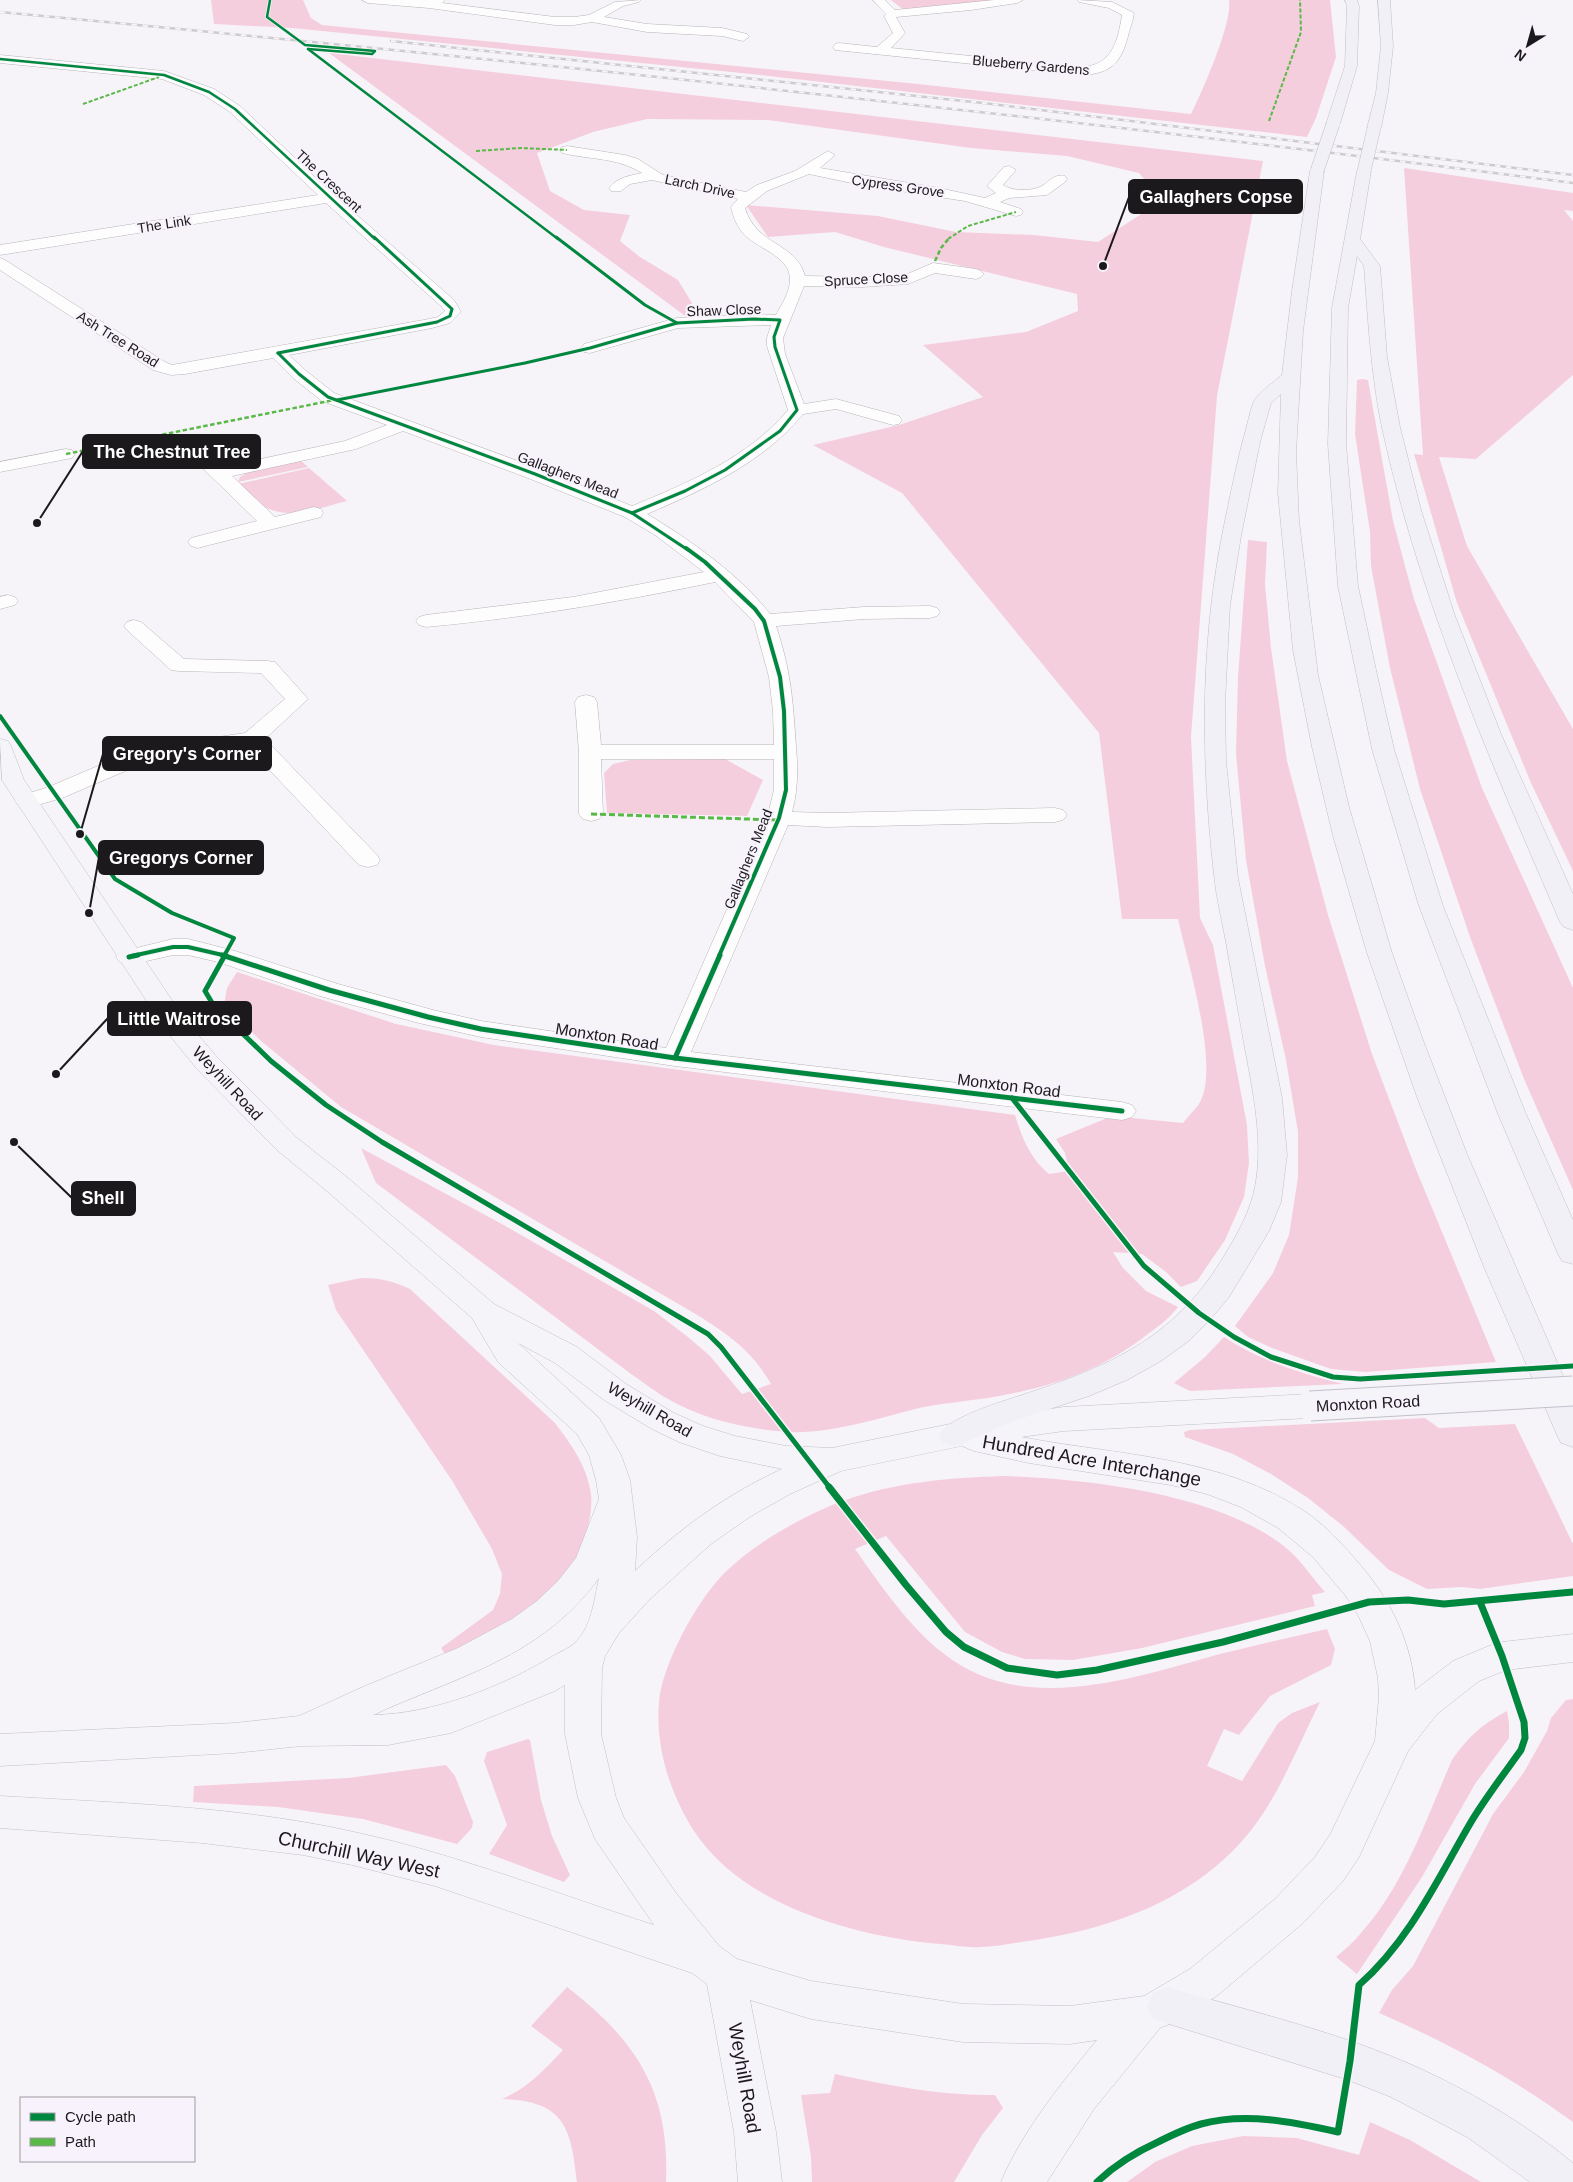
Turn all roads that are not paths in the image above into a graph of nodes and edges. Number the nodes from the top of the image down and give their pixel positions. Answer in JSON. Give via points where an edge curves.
{"nodes":[{"id":1,"x":368,"y":0,"type":"edge"},
{"id":2,"x":635,"y":0,"type":"edge"},
{"id":3,"x":879,"y":0,"type":"edge"},
{"id":4,"x":1017,"y":0,"type":"edge"},
{"id":5,"x":1083,"y":0,"type":"edge"},
{"id":6,"x":1351,"y":0,"type":"edge"},
{"id":7,"x":1384,"y":0,"type":"edge"},
{"id":8,"x":434,"y":3,"type":"edge"},
{"id":9,"x":892,"y":14,"type":"junction"},
{"id":10,"x":592,"y":18,"type":"junction"},
{"id":11,"x":733,"y":24,"type":"dead end"},
{"id":12,"x":722,"y":32,"type":"junction"},
{"id":13,"x":743,"y":37,"type":"dead end"},
{"id":14,"x":839,"y":47,"type":"dead end"},
{"id":15,"x":880,"y":51,"type":"junction"},
{"id":16,"x":0,"y":59,"type":"edge"},
{"id":17,"x":567,"y":150,"type":"dead end"},
{"id":18,"x":828,"y":155,"type":"dead end"},
{"id":19,"x":809,"y":170,"type":"junction"},
{"id":20,"x":1009,"y":170,"type":"dead end"},
{"id":21,"x":654,"y":175,"type":"junction"},
{"id":22,"x":1060,"y":179,"type":"dead end"},
{"id":23,"x":616,"y":188,"type":"dead end"},
{"id":24,"x":1008,"y":194,"type":"junction"},
{"id":25,"x":746,"y":196,"type":"junction"},
{"id":26,"x":329,"y":198,"type":"junction"},
{"id":27,"x":988,"y":202,"type":"junction"},
{"id":28,"x":1016,"y":212,"type":"dead end"},
{"id":29,"x":1351,"y":238,"type":"junction"},
{"id":30,"x":0,"y":250,"type":"edge"},
{"id":31,"x":0,"y":264,"type":"edge"},
{"id":32,"x":976,"y":274,"type":"dead end"},
{"id":33,"x":798,"y":281,"type":"junction"},
{"id":34,"x":780,"y":320,"type":"junction"},
{"id":35,"x":590,"y":348,"type":"dead end"},
{"id":36,"x":278,"y":353,"type":"junction"},
{"id":37,"x":1289,"y":378,"type":"junction"},
{"id":38,"x":797,"y":410,"type":"junction"},
{"id":39,"x":893,"y":420,"type":"dead end"},
{"id":40,"x":403,"y":425,"type":"junction"},
{"id":41,"x":193,"y":450,"type":"dead end"},
{"id":42,"x":66,"y":454,"type":"dead end"},
{"id":43,"x":0,"y":467,"type":"edge"},
{"id":44,"x":218,"y":474,"type":"junction"},
{"id":45,"x":314,"y":513,"type":"dead end"},
{"id":46,"x":632,"y":514,"type":"junction"},
{"id":47,"x":270,"y":523,"type":"junction"},
{"id":48,"x":198,"y":542,"type":"dead end"},
{"id":49,"x":719,"y":575,"type":"junction"},
{"id":50,"x":930,"y":612,"type":"dead end"},
{"id":51,"x":426,"y":621,"type":"dead end"},
{"id":52,"x":764,"y":621,"type":"junction"},
{"id":53,"x":134,"y":626,"type":"dead end"},
{"id":54,"x":586,"y":702,"type":"dead end"},
{"id":55,"x":252,"y":738,"type":"junction"},
{"id":56,"x":0,"y":746,"type":"edge"},
{"id":57,"x":590,"y":752,"type":"junction"},
{"id":58,"x":786,"y":752,"type":"junction"},
{"id":59,"x":14,"y":785,"type":"edge"},
{"id":60,"x":591,"y":814,"type":"dead end"},
{"id":61,"x":1055,"y":815,"type":"dead end"},
{"id":62,"x":779,"y":818,"type":"junction"},
{"id":63,"x":368,"y":860,"type":"dead end"},
{"id":64,"x":1573,"y":922,"type":"edge"},
{"id":65,"x":130,"y":957,"type":"junction"},
{"id":66,"x":674,"y":1058,"type":"junction"},
{"id":67,"x":1122,"y":1111,"type":"dead end"},
{"id":68,"x":1573,"y":1254,"type":"edge"},
{"id":69,"x":483,"y":1310,"type":"junction"},
{"id":70,"x":1573,"y":1390,"type":"edge"},
{"id":71,"x":1162,"y":1414,"type":"joint"},
{"id":72,"x":955,"y":1435,"type":"junction"},
{"id":73,"x":1573,"y":1435,"type":"edge"},
{"id":74,"x":834,"y":1460,"type":"junction"},
{"id":75,"x":615,"y":1500,"type":"junction"},
{"id":76,"x":597,"y":1638,"type":"junction"},
{"id":77,"x":1558,"y":1649,"type":"edge"},
{"id":78,"x":301,"y":1731,"type":"junction"},
{"id":79,"x":1394,"y":1741,"type":"junction"},
{"id":80,"x":0,"y":1750,"type":"edge"},
{"id":81,"x":0,"y":1812,"type":"edge"},
{"id":82,"x":715,"y":1966,"type":"junction"},
{"id":83,"x":1156,"y":2011,"type":"junction"},
{"id":84,"x":760,"y":2182,"type":"edge"},
{"id":85,"x":1023,"y":2182,"type":"edge"},
{"id":86,"x":1563,"y":2182,"type":"edge"}],
"edges":[{"from":1,"to":8,"type":"street"},
{"from":2,"to":10,"type":"street","via":[[618,4]]},
{"from":3,"to":9,"type":"street"},
{"from":4,"to":9,"type":"street"},
{"from":5,"to":15,"type":"street","name":"Blueberry Gardens","via":[[1128,13],[1116,57],[1097,71]]},
{"from":6,"to":37,"type":"highway","bridge":true,"via":[[1351,66],[1317,171]]},
{"from":7,"to":29,"type":"highway","bridge":true,"via":[[1387,46],[1382,93]]},
{"from":8,"to":10,"type":"street","via":[[555,21],[574,22]]},
{"from":9,"to":15,"type":"street","via":[[890,16],[899,33]]},
{"from":10,"to":12,"type":"street","via":[[655,28]]},
{"from":11,"to":12,"type":"street"},
{"from":12,"to":13,"type":"street"},
{"from":14,"to":15,"type":"street","name":"Blueberry Gardens"},
{"from":16,"to":26,"type":"street","name":"The Crescent","via":[[164,75],[209,92],[228,102]]},
{"from":17,"to":21,"type":"street","name":"Larch Drive","via":[[620,158]]},
{"from":18,"to":19,"type":"street"},
{"from":19,"to":25,"type":"street","via":[[773,182]]},
{"from":19,"to":27,"type":"street","name":"Cypress Grove"},
{"from":20,"to":24,"type":"street","via":[[994,186]]},
{"from":21,"to":23,"type":"street","name":"Larch Drive","via":[[625,181]]},
{"from":21,"to":25,"type":"street","name":"Larch Drive"},
{"from":22,"to":24,"type":"street","via":[[1042,192]]},
{"from":24,"to":27,"type":"street"},
{"from":25,"to":33,"type":"street","via":[[738,208],[743,226],[791,263]]},
{"from":26,"to":30,"type":"street","name":"The Link"},
{"from":26,"to":36,"type":"street","name":"The Crescent","via":[[448,303],[453,312],[444,320],[432,323]]},
{"from":27,"to":28,"type":"street","name":"Cypress Grove"},
{"from":29,"to":64,"type":"highway","via":[[1372,266],[1379,357],[1391,427],[1412,510],[1445,616],[1490,734]]},
{"from":29,"to":68,"type":"highway","via":[[1340,308],[1337,444],[1348,586],[1367,679],[1383,749],[1431,906],[1512,1114]]},
{"from":31,"to":36,"type":"street","name":"Ash Tree Road","via":[[165,368],[185,369]]},
{"from":32,"to":33,"type":"street","name":"Spruce Close","via":[[934,264],[908,279]]},
{"from":33,"to":34,"type":"street","name":"Shaw Close"},
{"from":34,"to":35,"type":"street","name":"Shaw Close","via":[[677,323]]},
{"from":34,"to":38,"type":"street","name":"Shaw Close","via":[[774,339],[776,354],[796,397]]},
{"from":36,"to":40,"type":"street","name":"Gallaghers Mead","via":[[328,397]]},
{"from":37,"to":72,"type":"highway","via":[[1263,401],[1250,442],[1220,605],[1214,703],[1215,761],[1226,878],[1268,1098],[1273,1155],[1266,1202],[1254,1231],[1218,1290],[1179,1332],[1116,1372],[1000,1414]]},
{"from":37,"to":73,"type":"highway","via":[[1287,492],[1303,650],[1354,873],[1417,1064],[1466,1190]]},
{"from":38,"to":39,"type":"street","via":[[836,404]]},
{"from":38,"to":46,"type":"street","via":[[780,431],[725,470]]},
{"from":40,"to":44,"type":"street","via":[[350,445]]},
{"from":40,"to":46,"type":"street","name":"Gallaghers Mead"},
{"from":41,"to":44,"type":"street"},
{"from":42,"to":43,"type":"street"},
{"from":44,"to":47,"type":"street"},
{"from":45,"to":47,"type":"street"},
{"from":46,"to":49,"type":"street","name":"Gallaghers Mead","via":[[688,549]]},
{"from":47,"to":48,"type":"street"},
{"from":49,"to":51,"type":"street","via":[[563,605]]},
{"from":49,"to":52,"type":"street","name":"Gallaghers Mead","via":[[750,603]]},
{"from":50,"to":52,"type":"street","via":[[864,613]]},
{"from":52,"to":58,"type":"street","name":"Gallaghers Mead","via":[[780,677]]},
{"from":53,"to":55,"type":"street","via":[[179,665],[268,667],[297,699]]},
{"from":54,"to":57,"type":"street"},
{"from":55,"to":59,"type":"street","via":[[146,754],[54,793]]},
{"from":55,"to":63,"type":"street"},
{"from":56,"to":59,"type":"main road","name":"Weyhill Road"},
{"from":57,"to":58,"type":"street"},
{"from":57,"to":60,"type":"street"},
{"from":58,"to":62,"type":"street","name":"Gallaghers Mead","via":[[786,790]]},
{"from":59,"to":65,"type":"main road","name":"Weyhill Road"},
{"from":61,"to":62,"type":"street","name":"Gallaghers Mead","via":[[827,820]]},
{"from":62,"to":66,"type":"street","name":"Gallaghers Mead"},
{"from":65,"to":66,"type":"street","name":"Monxton Road","via":[[173,947],[207,950],[329,990],[428,1017],[481,1029]]},
{"from":65,"to":69,"type":"main road","name":"Weyhill Road","via":[[176,1026],[235,1092],[287,1144]]},
{"from":66,"to":67,"type":"street","name":"Monxton Road"},
{"from":69,"to":74,"type":"main road","name":"Weyhill Road","via":[[566,1355],[615,1392],[691,1434],[732,1448],[786,1458]]},
{"from":69,"to":75,"type":"main road","name":"Weyhill Road","via":[[510,1354],[588,1426],[605,1456]]},
{"from":70,"to":71,"type":"main road","name":"Monxton Road","bridge":true},
{"from":71,"to":72,"type":"main road","name":"Hundred Acre Interchange","via":[[1064,1419]]},
{"from":72,"to":74,"type":"main road","name":"Hundred Acre Interchange"},
{"from":72,"to":79,"type":"main road","name":"Hundred Acre Interchange","via":[[1036,1452],[1125,1463],[1214,1482],[1279,1512],[1331,1552],[1382,1624],[1396,1665],[1398,1686]]},
{"from":74,"to":76,"type":"main road","name":"Hundred Acre Interchange","via":[[738,1506],[699,1535],[638,1589]]},
{"from":75,"to":76,"type":"main road","name":"Weyhill Road","via":[[620,1537],[616,1574]]},
{"from":75,"to":78,"type":"main road","via":[[588,1568],[545,1616],[464,1663]]},
{"from":76,"to":78,"type":"main road","via":[[542,1681],[452,1718],[388,1730]]},
{"from":76,"to":82,"type":"main road","via":[[582,1694],[583,1734],[598,1798],[609,1827],[629,1858],[662,1905]]},
{"from":77,"to":79,"type":"main road","name":"Hundred Acre Interchange","via":[[1502,1656],[1466,1671],[1424,1703]]},
{"from":78,"to":80,"type":"main road","via":[[235,1738]]},
{"from":79,"to":83,"type":"main road","name":"Hundred Acre Interchange","via":[[1358,1820],[1329,1869],[1290,1911],[1225,1966]]},
{"from":81,"to":82,"type":"main road","name":"Churchill Way West","via":[[196,1826],[331,1844],[399,1858],[457,1875]]},
{"from":82,"to":83,"type":"main road","name":"Hundred Acre Interchange","via":[[811,2000],[963,2023],[1070,2025]]},
{"from":82,"to":84,"type":"main road","name":"Weyhill Road","via":[[755,2132]]},
{"from":83,"to":85,"type":"main road","via":[[1108,2057],[1064,2113]]},
{"from":83,"to":86,"type":"highway","via":[[1350,2062],[1406,2083],[1482,2123]]}]}
